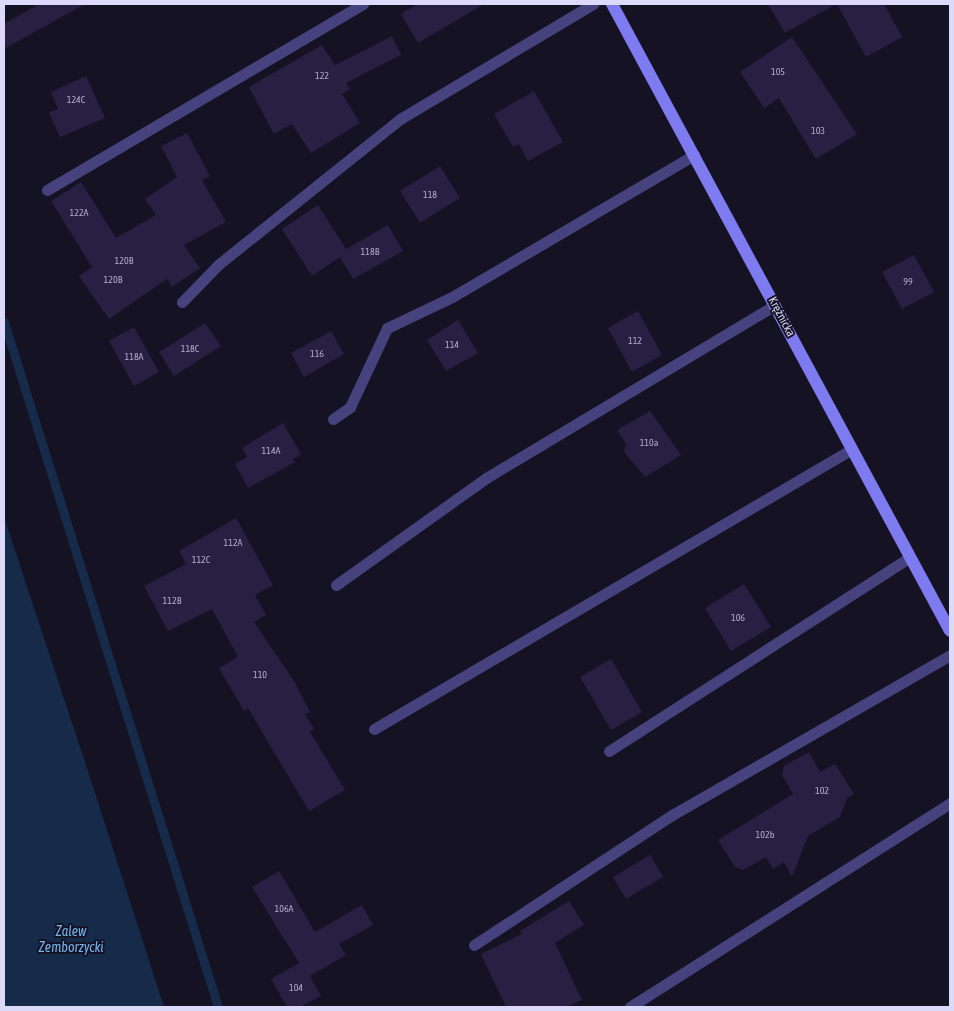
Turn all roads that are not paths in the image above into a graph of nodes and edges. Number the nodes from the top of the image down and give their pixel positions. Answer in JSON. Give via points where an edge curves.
{"nodes":[{"id":1,"x":363,"y":4,"type":"edge"},
{"id":2,"x":593,"y":4,"type":"edge"},
{"id":3,"x":612,"y":4,"type":"edge"},
{"id":4,"x":694,"y":155,"type":"junction"},
{"id":5,"x":47,"y":190,"type":"dead end"},
{"id":6,"x":182,"y":302,"type":"dead end"},
{"id":7,"x":775,"y":305,"type":"junction"},
{"id":8,"x":333,"y":419,"type":"dead end"},
{"id":9,"x":852,"y":449,"type":"junction"},
{"id":10,"x":910,"y":557,"type":"junction"},
{"id":11,"x":336,"y":585,"type":"dead end"},
{"id":12,"x":950,"y":631,"type":"edge"},
{"id":13,"x":950,"y":656,"type":"edge"},
{"id":14,"x":374,"y":728,"type":"dead end"},
{"id":15,"x":609,"y":751,"type":"dead end"},
{"id":16,"x":950,"y":803,"type":"edge"},
{"id":17,"x":474,"y":945,"type":"dead end"},
{"id":18,"x":630,"y":1007,"type":"edge"}],
"edges":[{"from":1,"to":5,"type":"lane"},
{"from":2,"to":6,"type":"lane","via":[[400,119],[219,264]]},
{"from":3,"to":4,"type":"street","name":"Krężnicka"},
{"from":4,"to":7,"type":"street","name":"Krężnicka"},
{"from":4,"to":8,"type":"lane","via":[[452,297],[387,328],[350,406]]},
{"from":7,"to":9,"type":"street","name":"Krężnicka"},
{"from":7,"to":11,"type":"lane","via":[[486,478]]},
{"from":9,"to":10,"type":"street","name":"Krężnicka"},
{"from":9,"to":14,"type":"lane"},
{"from":10,"to":12,"type":"street","name":"Krężnicka"},
{"from":10,"to":15,"type":"lane"},
{"from":13,"to":17,"type":"lane","via":[[672,815]]},
{"from":16,"to":18,"type":"lane"}]}
